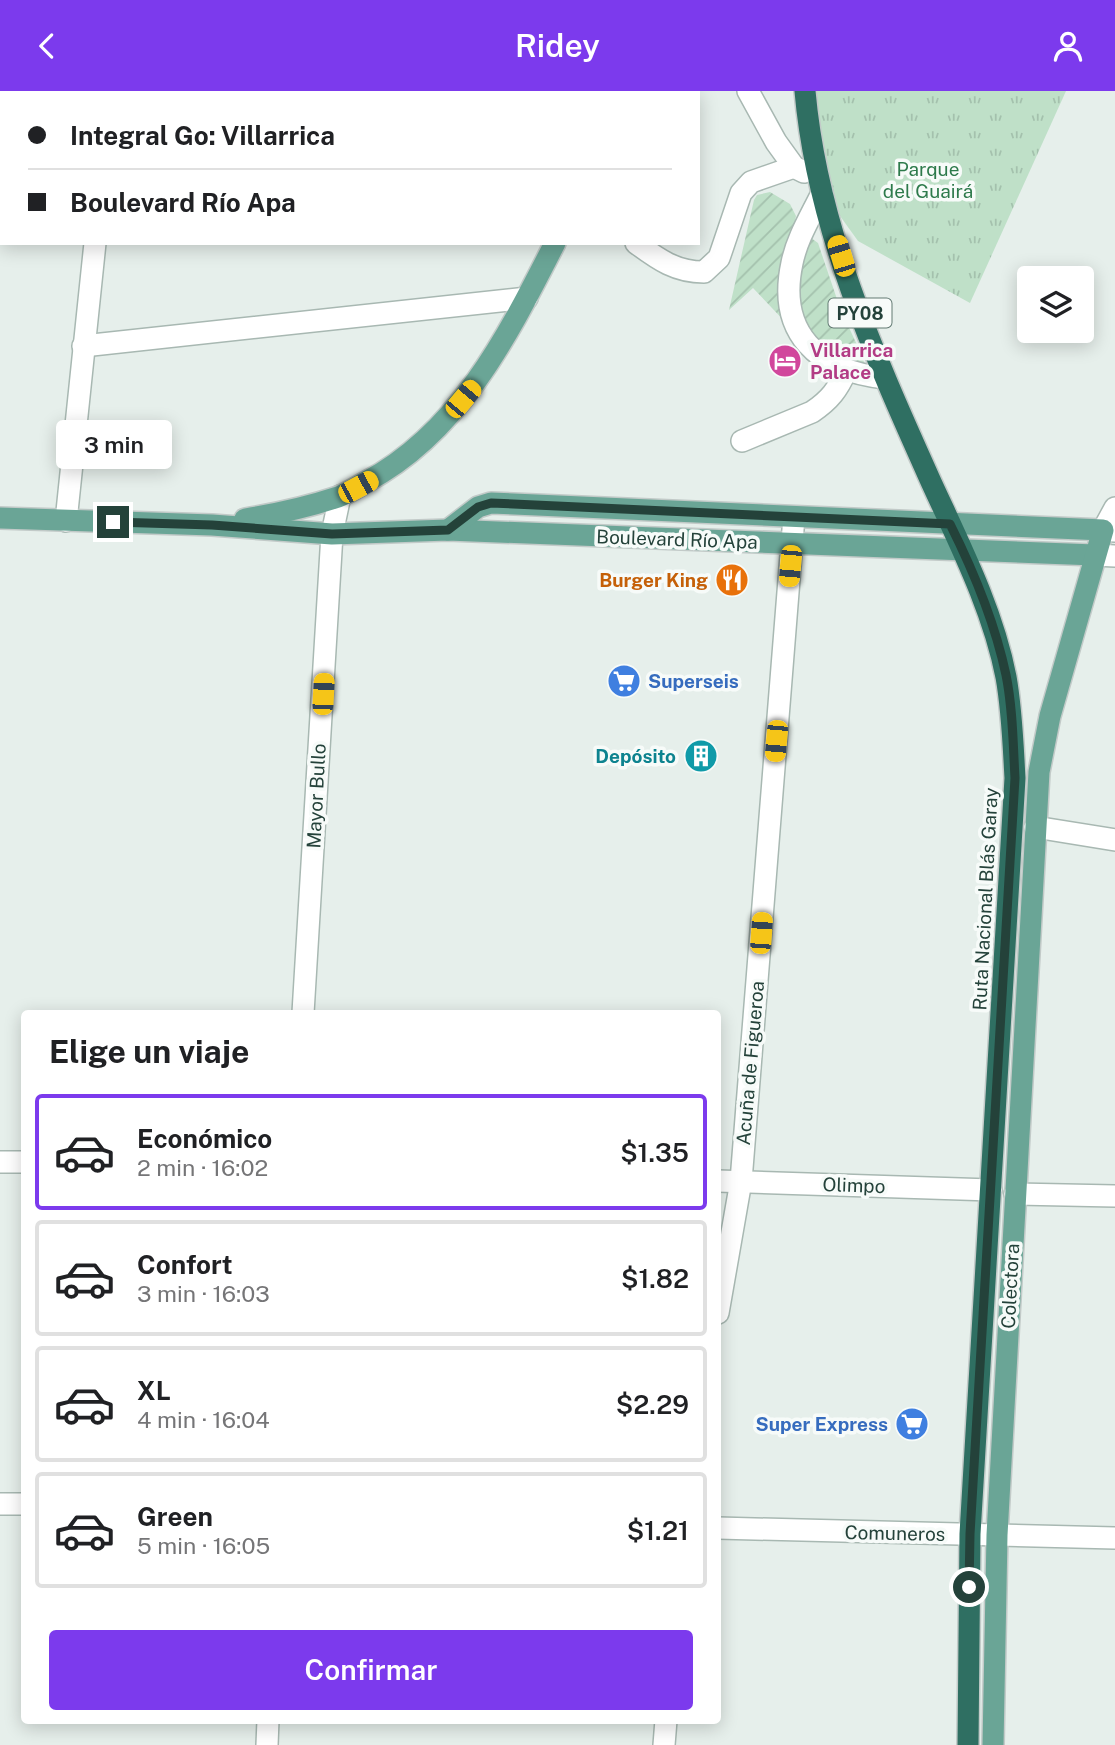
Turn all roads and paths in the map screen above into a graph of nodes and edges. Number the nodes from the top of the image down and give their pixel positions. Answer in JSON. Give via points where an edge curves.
{"nodes":[{"id":1,"x":748,"y":91,"type":"edge"},
{"id":2,"x":805,"y":91,"type":"edge"},
{"id":3,"x":794,"y":167,"type":"junction"},
{"id":4,"x":821,"y":186,"type":"junction"},
{"id":5,"x":95,"y":245,"type":"edge"},
{"id":6,"x":554,"y":245,"type":"edge"},
{"id":7,"x":639,"y":245,"type":"edge"},
{"id":8,"x":527,"y":297,"type":"junction"},
{"id":9,"x":83,"y":346,"type":"junction"},
{"id":10,"x":846,"y":371,"type":"junction"},
{"id":11,"x":885,"y":378,"type":"junction"},
{"id":12,"x":742,"y":440,"type":"dead end"},
{"id":13,"x":340,"y":496,"type":"junction"},
{"id":14,"x":1115,"y":509,"type":"edge"},
{"id":15,"x":794,"y":517,"type":"junction"},
{"id":16,"x":0,"y":518,"type":"edge"},
{"id":17,"x":66,"y":521,"type":"junction"},
{"id":18,"x":950,"y":524,"type":"junction"},
{"id":19,"x":212,"y":525,"type":"junction"},
{"id":20,"x":448,"y":530,"type":"junction"},
{"id":21,"x":1109,"y":530,"type":"edge"},
{"id":22,"x":332,"y":534,"type":"junction"},
{"id":23,"x":792,"y":543,"type":"junction"},
{"id":24,"x":963,"y":549,"type":"junction"},
{"id":25,"x":1105,"y":556,"type":"edge"},
{"id":26,"x":1035,"y":827,"type":"junction"},
{"id":27,"x":1115,"y":840,"type":"edge"},
{"id":28,"x":303,"y":1010,"type":"edge"},
{"id":29,"x":0,"y":1162,"type":"edge"},
{"id":30,"x":21,"y":1162,"type":"edge"},
{"id":31,"x":721,"y":1181,"type":"edge"},
{"id":32,"x":741,"y":1181,"type":"junction"},
{"id":33,"x":991,"y":1190,"type":"junction"},
{"id":34,"x":1015,"y":1194,"type":"junction"},
{"id":35,"x":1115,"y":1196,"type":"edge"},
{"id":36,"x":721,"y":1297,"type":"edge"},
{"id":37,"x":0,"y":1504,"type":"edge"},
{"id":38,"x":21,"y":1504,"type":"edge"},
{"id":39,"x":721,"y":1528,"type":"edge"},
{"id":40,"x":970,"y":1534,"type":"junction"},
{"id":41,"x":997,"y":1535,"type":"junction"},
{"id":42,"x":1115,"y":1538,"type":"edge"},
{"id":43,"x":268,"y":1724,"type":"edge"},
{"id":44,"x":666,"y":1724,"type":"edge"},
{"id":45,"x":267,"y":1745,"type":"edge"},
{"id":46,"x":664,"y":1745,"type":"edge"},
{"id":47,"x":968,"y":1745,"type":"edge"},
{"id":48,"x":993,"y":1745,"type":"edge"}],
"edges":[{"from":1,"to":3,"type":"street"},
{"from":2,"to":4,"type":"highway","name":"Ruta Nacional Blás Garay","number":"PY08"},
{"from":3,"to":4,"type":"street"},
{"from":3,"to":7,"type":"street","via":[[751,182],[741,193],[719,258],[705,271],[684,271]]},
{"from":4,"to":10,"type":"street","via":[[792,263],[791,308],[810,347]]},
{"from":4,"to":11,"type":"highway","name":"Ruta Nacional Blás Garay","number":"PY08"},
{"from":5,"to":9,"type":"street"},
{"from":6,"to":8,"type":"main road"},
{"from":8,"to":9,"type":"street"},
{"from":8,"to":13,"type":"main road","via":[[475,385],[439,429],[393,468]]},
{"from":9,"to":17,"type":"street"},
{"from":10,"to":11,"type":"street"},
{"from":10,"to":12,"type":"street","via":[[832,398],[823,405]]},
{"from":11,"to":18,"type":"highway","name":"Ruta Nacional Blás Garay","number":"PY08"},
{"from":13,"to":19,"type":"main road","via":[[281,513]]},
{"from":13,"to":22,"type":"street","name":"Mayor Bullo"},
{"from":14,"to":21,"type":"street"},
{"from":15,"to":18,"type":"main road","name":"Boulevard Río Apa"},
{"from":15,"to":20,"type":"main road","name":"Boulevard Río Apa","via":[[491,503],[478,507]]},
{"from":15,"to":23,"type":"street","name":"Acuña de Figueroa"},
{"from":16,"to":17,"type":"main road","name":"Boulevard Río Apa"},
{"from":17,"to":19,"type":"main road","name":"Boulevard Río Apa"},
{"from":18,"to":21,"type":"main road","name":"Boulevard Río Apa"},
{"from":18,"to":24,"type":"highway","name":"Ruta Nacional Blás Garay","number":"PY08"},
{"from":19,"to":22,"type":"main road","name":"Boulevard Río Apa"},
{"from":20,"to":22,"type":"main road","name":"Boulevard Río Apa"},
{"from":20,"to":23,"type":"main road","name":"Boulevard Río Apa"},
{"from":21,"to":25,"type":"main road","name":"Colectora"},
{"from":22,"to":28,"type":"street","name":"Mayor Bullo"},
{"from":23,"to":24,"type":"main road","name":"Boulevard Río Apa"},
{"from":23,"to":32,"type":"street","name":"Acuña de Figueroa"},
{"from":24,"to":25,"type":"main road","name":"Boulevard Río Apa"},
{"from":24,"to":33,"type":"highway","name":"Ruta Nacional Blás Garay","number":"PY08","via":[[1006,675],[1015,778]]},
{"from":25,"to":26,"type":"main road","name":"Colectora","via":[[1050,716]]},
{"from":26,"to":27,"type":"street"},
{"from":26,"to":34,"type":"main road","name":"Colectora"},
{"from":29,"to":30,"type":"street"},
{"from":31,"to":32,"type":"street","name":"Olimpo"},
{"from":32,"to":33,"type":"street","name":"Olimpo"},
{"from":32,"to":36,"type":"street","name":"Acuña de Figueroa"},
{"from":33,"to":40,"type":"highway","name":"Ruta Nacional Blás Garay","number":"PY08"},
{"from":34,"to":35,"type":"street"},
{"from":34,"to":41,"type":"main road","name":"Colectora"},
{"from":37,"to":38,"type":"street"},
{"from":39,"to":40,"type":"street","name":"Comuneros"},
{"from":40,"to":41,"type":"street","name":"Comuneros"},
{"from":40,"to":47,"type":"highway","name":"Ruta Nacional Blás Garay","number":"PY08"},
{"from":41,"to":42,"type":"street","name":"Comuneros"},
{"from":41,"to":48,"type":"main road","name":"Colectora"},
{"from":43,"to":45,"type":"street"},
{"from":44,"to":46,"type":"street"}]}
